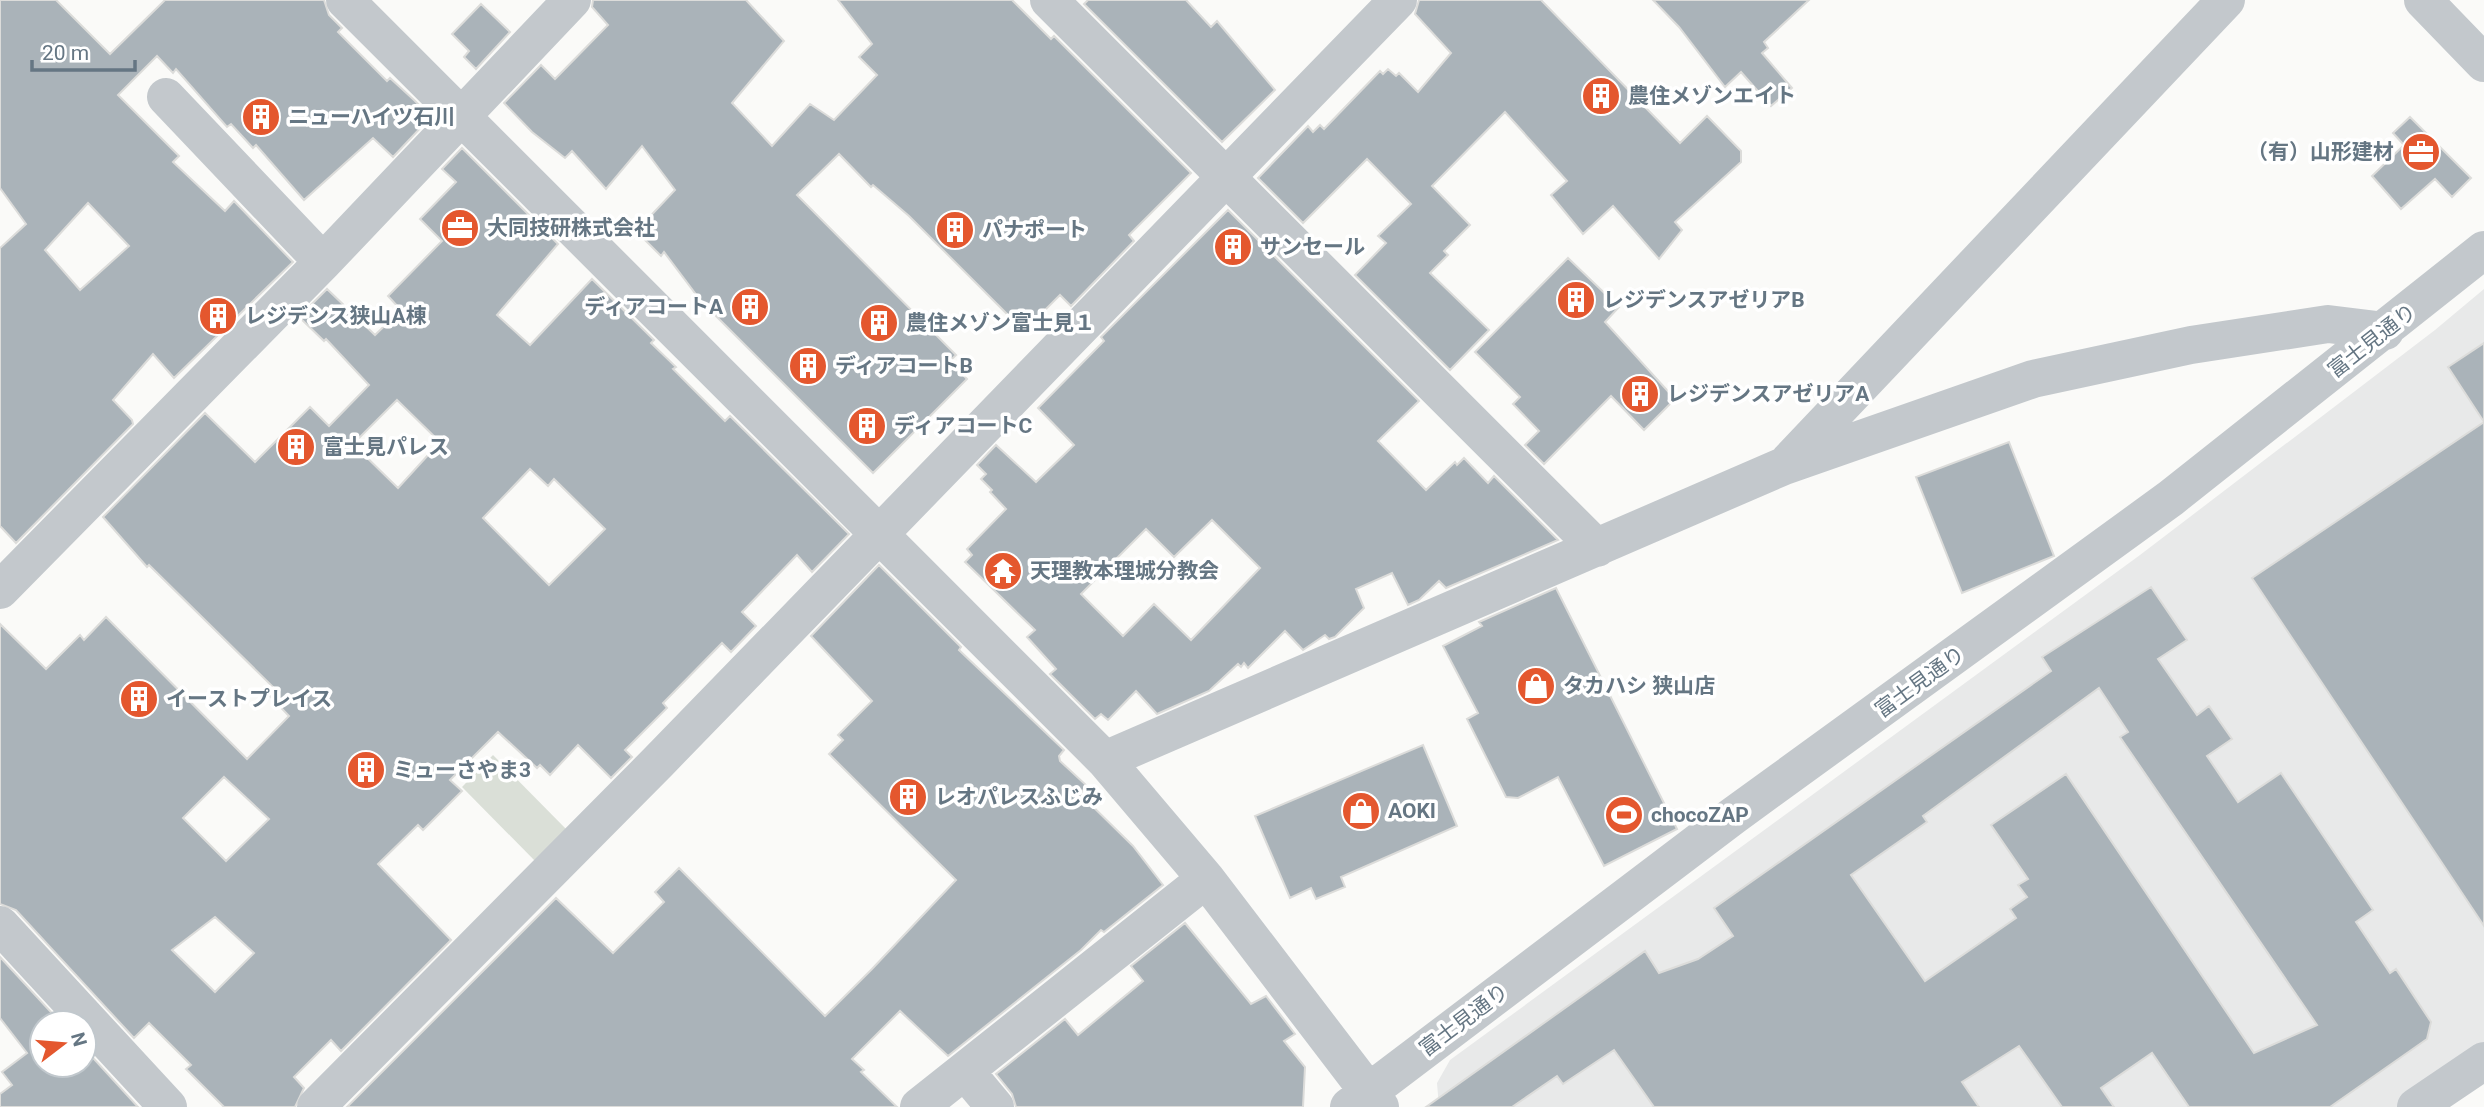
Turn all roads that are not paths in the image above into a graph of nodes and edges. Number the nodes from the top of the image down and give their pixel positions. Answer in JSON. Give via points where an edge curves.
{"nodes":[{"id":1,"x":345,"y":0,"type":"edge"},
{"id":2,"x":572,"y":0,"type":"edge"},
{"id":3,"x":1049,"y":0,"type":"edge"},
{"id":4,"x":1398,"y":0,"type":"edge"},
{"id":5,"x":2226,"y":0,"type":"edge"},
{"id":6,"x":2423,"y":0,"type":"edge"},
{"id":7,"x":2484,"y":62,"type":"edge"},
{"id":8,"x":166,"y":97,"type":"dead end"},
{"id":9,"x":461,"y":118,"type":"junction"},
{"id":10,"x":1225,"y":176,"type":"junction"},
{"id":11,"x":2484,"y":250,"type":"edge"},
{"id":12,"x":323,"y":262,"type":"junction"},
{"id":13,"x":2385,"y":331,"type":"junction"},
{"id":14,"x":1784,"y":466,"type":"junction"},
{"id":15,"x":880,"y":534,"type":"junction"},
{"id":16,"x":1597,"y":548,"type":"junction"},
{"id":17,"x":0,"y":590,"type":"edge"},
{"id":18,"x":1105,"y":760,"type":"junction"},
{"id":19,"x":1206,"y":879,"type":"junction"},
{"id":20,"x":0,"y":925,"type":"edge"},
{"id":21,"x":2484,"y":1061,"type":"edge"},
{"id":22,"x":965,"y":1070,"type":"junction"},
{"id":23,"x":1366,"y":1102,"type":"edge"},
{"id":24,"x":168,"y":1107,"type":"edge"},
{"id":25,"x":316,"y":1107,"type":"edge"},
{"id":26,"x":919,"y":1107,"type":"edge"},
{"id":27,"x":995,"y":1107,"type":"edge"},
{"id":28,"x":2416,"y":1107,"type":"edge"}],
"edges":[{"from":1,"to":9,"type":"street"},
{"from":2,"to":9,"type":"street"},
{"from":3,"to":10,"type":"street"},
{"from":4,"to":10,"type":"street"},
{"from":5,"to":14,"type":"street"},
{"from":6,"to":7,"type":"street"},
{"from":8,"to":12,"type":"street"},
{"from":9,"to":12,"type":"street"},
{"from":9,"to":15,"type":"street"},
{"from":10,"to":15,"type":"street"},
{"from":10,"to":16,"type":"street"},
{"from":11,"to":13,"type":"street","name":"富士見通り"},
{"from":12,"to":17,"type":"street"},
{"from":13,"to":14,"type":"street","via":[[2328,324],[2191,345],[2033,379]]},
{"from":13,"to":23,"type":"street","name":"富士見通り","via":[[2160,506],[1733,816]]},
{"from":14,"to":16,"type":"street"},
{"from":15,"to":18,"type":"street"},
{"from":15,"to":25,"type":"street"},
{"from":16,"to":18,"type":"street"},
{"from":18,"to":19,"type":"street"},
{"from":19,"to":22,"type":"street"},
{"from":19,"to":23,"type":"street"},
{"from":20,"to":24,"type":"street"},
{"from":21,"to":28,"type":"street"},
{"from":22,"to":26,"type":"street"},
{"from":22,"to":27,"type":"street"}]}
